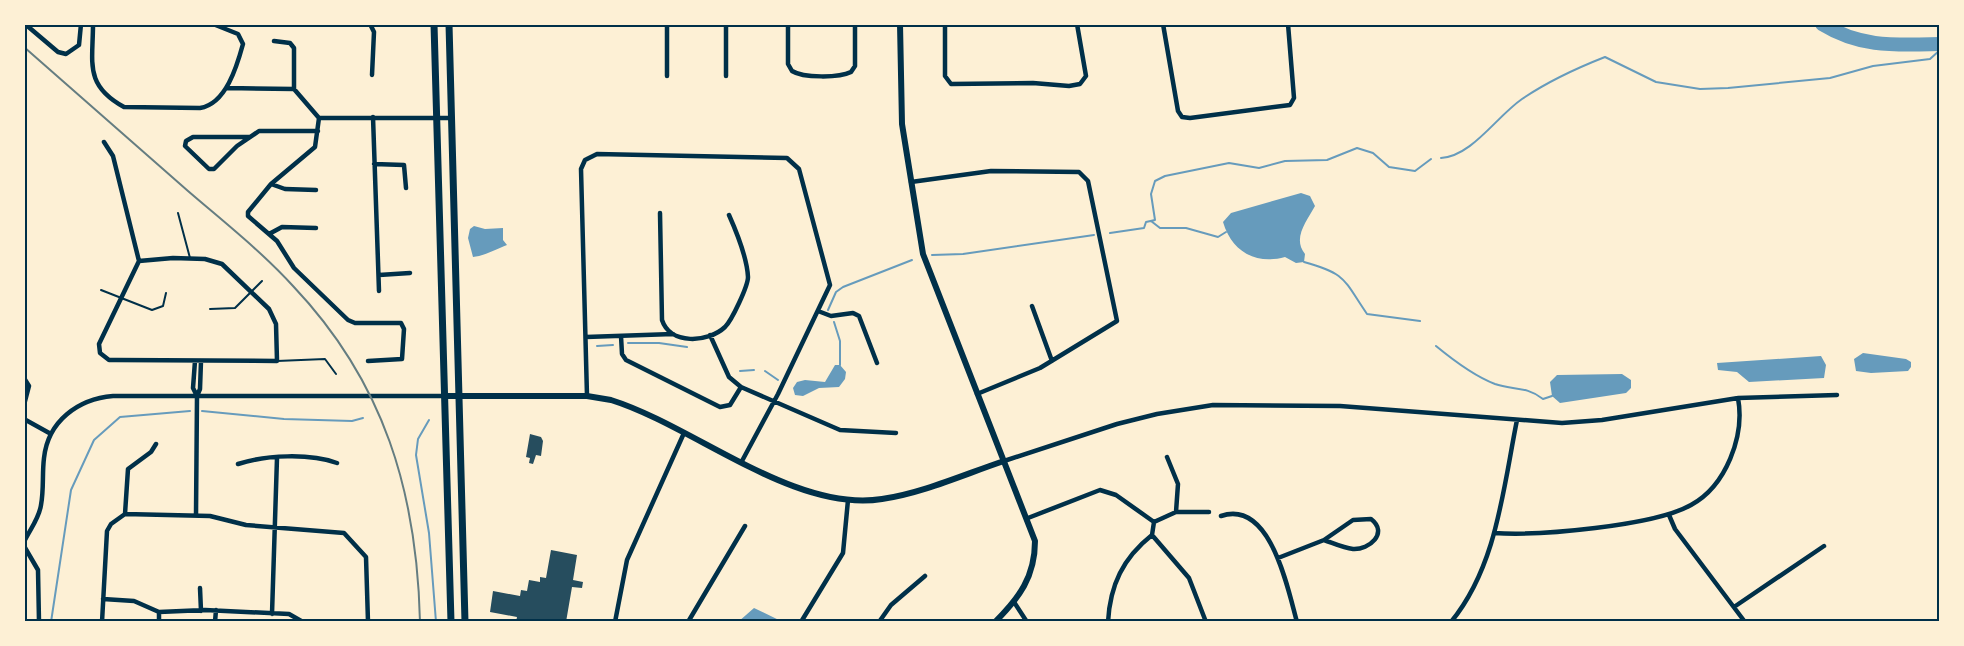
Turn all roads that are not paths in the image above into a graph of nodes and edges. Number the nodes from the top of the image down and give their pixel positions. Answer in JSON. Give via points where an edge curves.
{"nodes":[{"id":1,"x":26,"y":24,"type":"edge"},
{"id":2,"x":81,"y":24,"type":"edge"},
{"id":3,"x":93,"y":24,"type":"edge"},
{"id":4,"x":213,"y":24,"type":"edge"},
{"id":5,"x":370,"y":24,"type":"edge"},
{"id":6,"x":434,"y":24,"type":"edge"},
{"id":7,"x":449,"y":24,"type":"edge"},
{"id":8,"x":667,"y":24,"type":"edge"},
{"id":9,"x":726,"y":24,"type":"edge"},
{"id":10,"x":788,"y":24,"type":"edge"},
{"id":11,"x":855,"y":24,"type":"edge"},
{"id":12,"x":900,"y":24,"type":"edge"},
{"id":13,"x":945,"y":24,"type":"edge"},
{"id":14,"x":1077,"y":24,"type":"edge"},
{"id":15,"x":1163,"y":24,"type":"edge"},
{"id":16,"x":1288,"y":24,"type":"edge"},
{"id":17,"x":274,"y":41,"type":"dead end"},
{"id":18,"x":372,"y":75,"type":"dead end"},
{"id":19,"x":667,"y":76,"type":"dead end"},
{"id":20,"x":726,"y":76,"type":"dead end"},
{"id":21,"x":227,"y":88,"type":"junction"},
{"id":22,"x":294,"y":89,"type":"junction"},
{"id":23,"x":374,"y":117,"type":"junction"},
{"id":24,"x":319,"y":118,"type":"junction"},
{"id":25,"x":453,"y":118,"type":"junction"},
{"id":26,"x":437,"y":119,"type":"junction"},
{"id":27,"x":318,"y":131,"type":"junction"},
{"id":28,"x":249,"y":137,"type":"junction"},
{"id":29,"x":104,"y":142,"type":"dead end"},
{"id":30,"x":374,"y":164,"type":"junction"},
{"id":31,"x":910,"y":182,"type":"junction"},
{"id":32,"x":271,"y":184,"type":"junction"},
{"id":33,"x":406,"y":188,"type":"dead end"},
{"id":34,"x":316,"y":190,"type":"dead end"},
{"id":35,"x":178,"y":213,"type":"dead end"},
{"id":36,"x":660,"y":213,"type":"dead end"},
{"id":37,"x":729,"y":215,"type":"dead end"},
{"id":38,"x":316,"y":228,"type":"dead end"},
{"id":39,"x":269,"y":234,"type":"junction"},
{"id":40,"x":190,"y":258,"type":"junction"},
{"id":41,"x":140,"y":261,"type":"junction"},
{"id":42,"x":410,"y":273,"type":"dead end"},
{"id":43,"x":379,"y":275,"type":"junction"},
{"id":44,"x":262,"y":282,"type":"dead end"},
{"id":45,"x":101,"y":290,"type":"dead end"},
{"id":46,"x":379,"y":291,"type":"dead end"},
{"id":47,"x":166,"y":293,"type":"dead end"},
{"id":48,"x":252,"y":293,"type":"junction"},
{"id":49,"x":122,"y":300,"type":"junction"},
{"id":50,"x":1032,"y":306,"type":"dead end"},
{"id":51,"x":210,"y":309,"type":"dead end"},
{"id":52,"x":818,"y":311,"type":"junction"},
{"id":53,"x":673,"y":334,"type":"junction"},
{"id":54,"x":710,"y":335,"type":"junction"},
{"id":55,"x":621,"y":336,"type":"junction"},
{"id":56,"x":586,"y":337,"type":"junction"},
{"id":57,"x":195,"y":361,"type":"junction"},
{"id":58,"x":201,"y":361,"type":"junction"},
{"id":59,"x":277,"y":361,"type":"junction"},
{"id":60,"x":368,"y":361,"type":"dead end"},
{"id":61,"x":1052,"y":361,"type":"junction"},
{"id":62,"x":877,"y":363,"type":"dead end"},
{"id":63,"x":336,"y":374,"type":"dead end"},
{"id":64,"x":24,"y":378,"type":"edge"},
{"id":65,"x":741,"y":387,"type":"junction"},
{"id":66,"x":977,"y":394,"type":"junction"},
{"id":67,"x":1837,"y":394,"type":"dead end"},
{"id":68,"x":197,"y":396,"type":"junction"},
{"id":69,"x":445,"y":396,"type":"junction"},
{"id":70,"x":459,"y":396,"type":"junction"},
{"id":71,"x":587,"y":396,"type":"junction"},
{"id":72,"x":1738,"y":398,"type":"junction"},
{"id":73,"x":773,"y":402,"type":"junction"},
{"id":74,"x":24,"y":405,"type":"edge"},
{"id":75,"x":24,"y":419,"type":"edge"},
{"id":76,"x":1516,"y":420,"type":"junction"},
{"id":77,"x":684,"y":433,"type":"junction"},
{"id":78,"x":896,"y":433,"type":"dead end"},
{"id":79,"x":51,"y":434,"type":"junction"},
{"id":80,"x":156,"y":444,"type":"dead end"},
{"id":81,"x":1167,"y":457,"type":"dead end"},
{"id":82,"x":277,"y":458,"type":"junction"},
{"id":83,"x":1004,"y":460,"type":"junction"},
{"id":84,"x":742,"y":461,"type":"junction"},
{"id":85,"x":337,"y":463,"type":"dead end"},
{"id":86,"x":238,"y":464,"type":"dead end"},
{"id":87,"x":848,"y":500,"type":"junction"},
{"id":88,"x":1176,"y":512,"type":"junction"},
{"id":89,"x":1209,"y":512,"type":"dead end"},
{"id":90,"x":125,"y":514,"type":"junction"},
{"id":91,"x":196,"y":515,"type":"junction"},
{"id":92,"x":1669,"y":515,"type":"junction"},
{"id":93,"x":1221,"y":516,"type":"dead end"},
{"id":94,"x":1028,"y":518,"type":"junction"},
{"id":95,"x":1154,"y":522,"type":"junction"},
{"id":96,"x":744,"y":526,"type":"dead end"},
{"id":97,"x":276,"y":528,"type":"junction"},
{"id":98,"x":1494,"y":533,"type":"junction"},
{"id":99,"x":26,"y":534,"type":"edge"},
{"id":100,"x":1152,"y":535,"type":"junction"},
{"id":101,"x":1324,"y":540,"type":"junction"},
{"id":102,"x":24,"y":545,"type":"edge"},
{"id":103,"x":1824,"y":546,"type":"dead end"},
{"id":104,"x":24,"y":555,"type":"edge"},
{"id":105,"x":1278,"y":558,"type":"junction"},
{"id":106,"x":31,"y":559,"type":"junction"},
{"id":107,"x":925,"y":576,"type":"dead end"},
{"id":108,"x":200,"y":588,"type":"dead end"},
{"id":109,"x":103,"y":599,"type":"junction"},
{"id":110,"x":1014,"y":602,"type":"junction"},
{"id":111,"x":1734,"y":607,"type":"junction"},
{"id":112,"x":216,"y":610,"type":"junction"},
{"id":113,"x":201,"y":611,"type":"junction"},
{"id":114,"x":159,"y":612,"type":"junction"},
{"id":115,"x":272,"y":614,"type":"junction"},
{"id":116,"x":1026,"y":621,"type":"edge"},
{"id":117,"x":39,"y":622,"type":"edge"},
{"id":118,"x":102,"y":622,"type":"edge"},
{"id":119,"x":159,"y":622,"type":"edge"},
{"id":120,"x":215,"y":622,"type":"edge"},
{"id":121,"x":303,"y":622,"type":"edge"},
{"id":122,"x":368,"y":622,"type":"edge"},
{"id":123,"x":451,"y":622,"type":"edge"},
{"id":124,"x":465,"y":622,"type":"edge"},
{"id":125,"x":615,"y":622,"type":"edge"},
{"id":126,"x":688,"y":622,"type":"edge"},
{"id":127,"x":801,"y":622,"type":"edge"},
{"id":128,"x":879,"y":622,"type":"edge"},
{"id":129,"x":995,"y":622,"type":"edge"},
{"id":130,"x":1108,"y":622,"type":"edge"},
{"id":131,"x":1206,"y":622,"type":"edge"},
{"id":132,"x":1297,"y":622,"type":"edge"},
{"id":133,"x":1451,"y":622,"type":"edge"},
{"id":134,"x":1745,"y":622,"type":"edge"}],
"edges":[{"from":1,"to":2,"type":"street","via":[[62,54],[79,45]]},
{"from":3,"to":21,"type":"street","via":[[93,77],[100,88],[124,106],[204,108]]},
{"from":4,"to":21,"type":"street","via":[[243,40]]},
{"from":5,"to":18,"type":"street","via":[[374,32]]},
{"from":6,"to":26,"type":"main road"},
{"from":7,"to":25,"type":"main road"},
{"from":8,"to":19,"type":"street"},
{"from":9,"to":20,"type":"street"},
{"from":10,"to":11,"type":"street","via":[[788,64],[792,71],[843,75],[855,66]]},
{"from":12,"to":31,"type":"street","via":[[902,124]]},
{"from":13,"to":14,"type":"street","via":[[945,76],[951,84],[1033,83],[1069,87],[1080,84],[1086,76]]},
{"from":15,"to":16,"type":"street","via":[[1178,111],[1182,117],[1190,118],[1290,105],[1294,98]]},
{"from":17,"to":22,"type":"street","via":[[290,43],[294,48]]},
{"from":21,"to":22,"type":"street"},
{"from":22,"to":24,"type":"street"},
{"from":23,"to":24,"type":"street"},
{"from":23,"to":26,"type":"street"},
{"from":23,"to":30,"type":"street"},
{"from":24,"to":27,"type":"street"},
{"from":25,"to":26,"type":"street"},
{"from":25,"to":70,"type":"main road"},
{"from":26,"to":69,"type":"main road"},
{"from":27,"to":28,"type":"street","via":[[267,130]]},
{"from":27,"to":32,"type":"street","via":[[315,147]]},
{"from":28,"to":28,"type":"street","via":[[214,170],[208,169],[185,146],[193,137]]},
{"from":29,"to":41,"type":"street","via":[[112,156]]},
{"from":30,"to":33,"type":"street","via":[[404,165]]},
{"from":30,"to":43,"type":"street"},
{"from":31,"to":61,"type":"street","via":[[1004,170],[1076,172],[1087,178],[1118,318],[1113,325]]},
{"from":31,"to":66,"type":"street","via":[[929,272]]},
{"from":32,"to":34,"type":"street","via":[[285,189]]},
{"from":32,"to":39,"type":"street","via":[[248,212]]},
{"from":35,"to":40,"type":"lane"},
{"from":36,"to":53,"type":"street","via":[[662,320]]},
{"from":37,"to":54,"type":"street","via":[[747,281],[727,325]]},
{"from":38,"to":39,"type":"street","via":[[282,227]]},
{"from":39,"to":60,"type":"street","via":[[294,268],[350,321],[401,323],[402,359]]},
{"from":40,"to":41,"type":"street"},
{"from":40,"to":48,"type":"street","via":[[222,264]]},
{"from":41,"to":49,"type":"street"},
{"from":42,"to":43,"type":"street"},
{"from":43,"to":46,"type":"street"},
{"from":44,"to":48,"type":"lane"},
{"from":45,"to":49,"type":"lane"},
{"from":47,"to":49,"type":"lane","via":[[164,303],[156,310]]},
{"from":48,"to":51,"type":"lane","via":[[235,308]]},
{"from":48,"to":59,"type":"street","via":[[275,318]]},
{"from":49,"to":57,"type":"street","via":[[99,344],[104,357]]},
{"from":50,"to":61,"type":"street"},
{"from":52,"to":56,"type":"street","via":[[829,290],[829,279],[799,169],[792,160],[597,154],[585,160],[581,169]]},
{"from":52,"to":62,"type":"street","via":[[831,316],[859,316]]},
{"from":52,"to":73,"type":"street"},
{"from":53,"to":54,"type":"street","via":[[696,339]]},
{"from":53,"to":55,"type":"street"},
{"from":54,"to":65,"type":"street","via":[[729,377]]},
{"from":55,"to":56,"type":"street"},
{"from":55,"to":65,"type":"street","via":[[626,360],[720,406],[730,405]]},
{"from":56,"to":71,"type":"street"},
{"from":57,"to":58,"type":"street"},
{"from":57,"to":68,"type":"street","via":[[193,388]]},
{"from":58,"to":59,"type":"street"},
{"from":58,"to":68,"type":"street"},
{"from":59,"to":63,"type":"lane","via":[[326,359]]},
{"from":61,"to":66,"type":"street"},
{"from":64,"to":74,"type":"street","via":[[29,386]]},
{"from":65,"to":73,"type":"street"},
{"from":66,"to":83,"type":"street"},
{"from":67,"to":72,"type":"street"},
{"from":68,"to":69,"type":"street"},
{"from":68,"to":79,"type":"street","via":[[93,398],[66,414]]},
{"from":68,"to":91,"type":"street"},
{"from":69,"to":70,"type":"street"},
{"from":69,"to":123,"type":"main road"},
{"from":70,"to":71,"type":"street"},
{"from":70,"to":124,"type":"main road"},
{"from":71,"to":77,"type":"street","via":[[622,404]]},
{"from":72,"to":76,"type":"street","via":[[1584,422]]},
{"from":72,"to":92,"type":"street","via":[[1738,430],[1725,469],[1701,499]]},
{"from":73,"to":78,"type":"street","via":[[840,430]]},
{"from":73,"to":84,"type":"street"},
{"from":75,"to":79,"type":"street"},
{"from":76,"to":83,"type":"street","via":[[1340,406],[1207,405],[1117,424]]},
{"from":76,"to":98,"type":"street"},
{"from":77,"to":84,"type":"street"},
{"from":77,"to":125,"type":"street","via":[[627,560]]},
{"from":79,"to":99,"type":"street","via":[[43,461],[41,506]]},
{"from":80,"to":90,"type":"street","via":[[127,472]]},
{"from":81,"to":88,"type":"street","via":[[1178,484]]},
{"from":82,"to":85,"type":"street","via":[[314,458]]},
{"from":82,"to":86,"type":"street"},
{"from":82,"to":97,"type":"street"},
{"from":83,"to":87,"type":"street","via":[[901,495],[881,500]]},
{"from":83,"to":94,"type":"street"},
{"from":84,"to":87,"type":"street","via":[[800,489]]},
{"from":87,"to":127,"type":"street","via":[[844,550]]},
{"from":88,"to":89,"type":"street"},
{"from":88,"to":95,"type":"street"},
{"from":90,"to":91,"type":"street"},
{"from":90,"to":109,"type":"street","via":[[107,531]]},
{"from":91,"to":97,"type":"street"},
{"from":92,"to":98,"type":"street","via":[[1576,529]]},
{"from":92,"to":111,"type":"street","via":[[1675,529]]},
{"from":93,"to":105,"type":"street","via":[[1238,513],[1252,521],[1271,542]]},
{"from":94,"to":95,"type":"street","via":[[1100,490],[1116,495]]},
{"from":94,"to":110,"type":"street","via":[[1035,541],[1032,572]]},
{"from":95,"to":100,"type":"street"},
{"from":96,"to":126,"type":"street"},
{"from":97,"to":115,"type":"street"},
{"from":97,"to":122,"type":"street","via":[[339,531],[348,535],[366,557]]},
{"from":98,"to":133,"type":"street","via":[[1477,582]]},
{"from":99,"to":102,"type":"street"},
{"from":100,"to":130,"type":"street","via":[[1123,565],[1114,585]]},
{"from":100,"to":131,"type":"street","via":[[1189,578]]},
{"from":101,"to":101,"type":"street","via":[[1357,518],[1371,519],[1378,527],[1373,543],[1361,548]]},
{"from":101,"to":105,"type":"street"},
{"from":102,"to":106,"type":"street"},
{"from":103,"to":111,"type":"street"},
{"from":104,"to":106,"type":"street"},
{"from":105,"to":132,"type":"street"},
{"from":106,"to":117,"type":"street","via":[[40,580]]},
{"from":107,"to":128,"type":"street","via":[[891,605]]},
{"from":108,"to":113,"type":"street"},
{"from":109,"to":114,"type":"street","via":[[134,601]]},
{"from":109,"to":118,"type":"street"},
{"from":110,"to":116,"type":"street"},
{"from":110,"to":129,"type":"street"},
{"from":111,"to":134,"type":"street"},
{"from":112,"to":113,"type":"street"},
{"from":112,"to":115,"type":"street"},
{"from":112,"to":120,"type":"street"},
{"from":113,"to":114,"type":"street"},
{"from":114,"to":119,"type":"street"},
{"from":115,"to":121,"type":"street","via":[[289,614]]}]}
